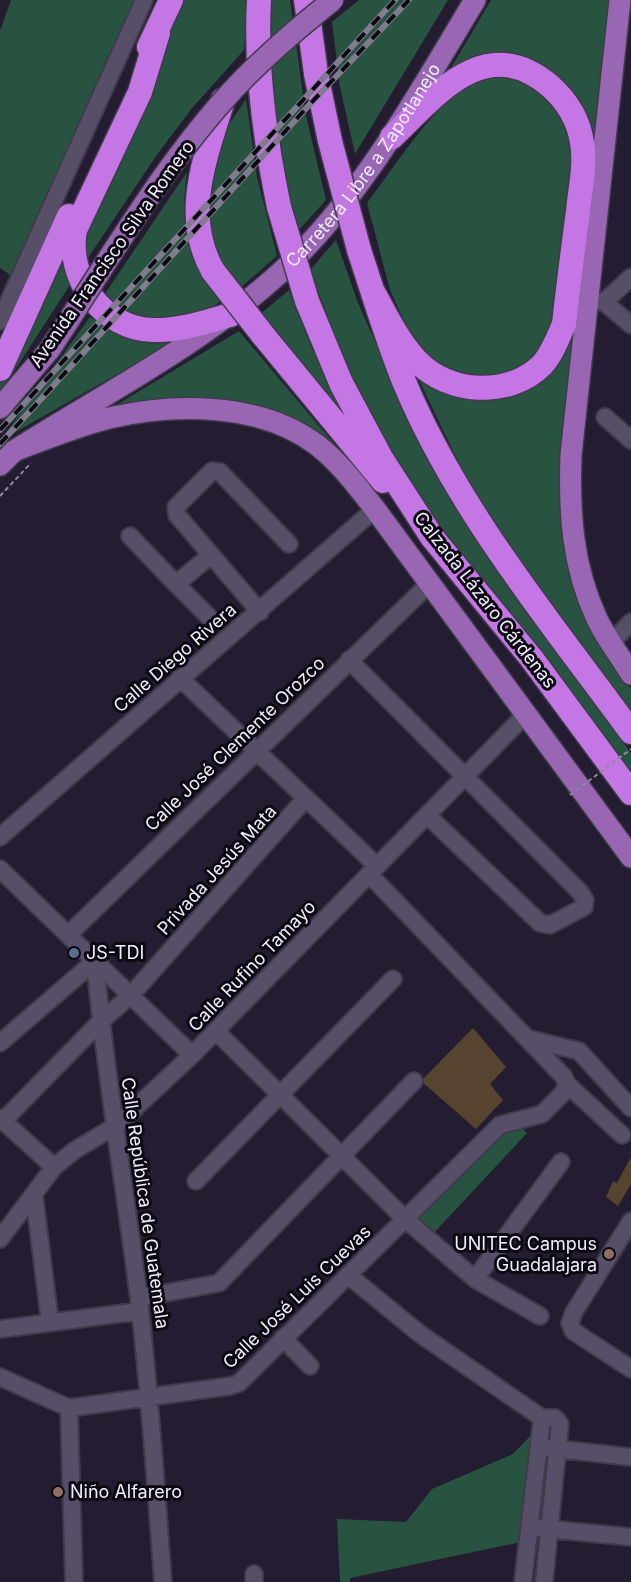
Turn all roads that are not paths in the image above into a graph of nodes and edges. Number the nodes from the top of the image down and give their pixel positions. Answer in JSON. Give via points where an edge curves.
{"nodes":[{"id":1,"x":144,"y":0,"type":"edge"},
{"id":2,"x":171,"y":0,"type":"edge"},
{"id":3,"x":259,"y":0,"type":"edge"},
{"id":4,"x":306,"y":0,"type":"edge"},
{"id":5,"x":333,"y":0,"type":"edge"},
{"id":6,"x":475,"y":0,"type":"edge"},
{"id":7,"x":620,"y":0,"type":"edge"},
{"id":8,"x":158,"y":33,"type":"junction"},
{"id":9,"x":223,"y":100,"type":"junction"},
{"id":10,"x":392,"y":137,"type":"junction"},
{"id":11,"x":631,"y":277,"type":"edge"},
{"id":12,"x":373,"y":291,"type":"junction"},
{"id":13,"x":596,"y":301,"type":"junction"},
{"id":14,"x":230,"y":315,"type":"junction"},
{"id":15,"x":0,"y":321,"type":"edge"},
{"id":16,"x":631,"y":325,"type":"edge"},
{"id":17,"x":0,"y":369,"type":"edge"},
{"id":18,"x":0,"y":408,"type":"edge"},
{"id":19,"x":605,"y":417,"type":"dead end"},
{"id":20,"x":631,"y":440,"type":"edge"},
{"id":21,"x":7,"y":458,"type":"edge"},
{"id":22,"x":375,"y":509,"type":"junction"},
{"id":23,"x":130,"y":536,"type":"dead end"},
{"id":24,"x":432,"y":537,"type":"junction"},
{"id":25,"x":289,"y":544,"type":"dead end"},
{"id":26,"x":211,"y":555,"type":"junction"},
{"id":27,"x":430,"y":583,"type":"junction"},
{"id":28,"x":176,"y":584,"type":"junction"},
{"id":29,"x":260,"y":612,"type":"junction"},
{"id":30,"x":208,"y":616,"type":"dead end"},
{"id":31,"x":631,"y":622,"type":"edge"},
{"id":32,"x":612,"y":642,"type":"junction"},
{"id":33,"x":349,"y":660,"type":"junction"},
{"id":34,"x":631,"y":674,"type":"edge"},
{"id":35,"x":180,"y":678,"type":"junction"},
{"id":36,"x":526,"y":712,"type":"junction"},
{"id":37,"x":631,"y":732,"type":"edge"},
{"id":38,"x":254,"y":751,"type":"junction"},
{"id":39,"x":616,"y":772,"type":"junction"},
{"id":40,"x":465,"y":776,"type":"junction"},
{"id":41,"x":631,"y":793,"type":"edge"},
{"id":42,"x":306,"y":798,"type":"junction"},
{"id":43,"x":631,"y":798,"type":"edge"},
{"id":44,"x":427,"y":815,"type":"junction"},
{"id":45,"x":0,"y":837,"type":"edge"},
{"id":46,"x":631,"y":857,"type":"edge"},
{"id":47,"x":0,"y":869,"type":"edge"},
{"id":48,"x":373,"y":870,"type":"junction"},
{"id":49,"x":68,"y":935,"type":"junction"},
{"id":50,"x":95,"y":961,"type":"junction"},
{"id":51,"x":393,"y":979,"type":"dead end"},
{"id":52,"x":130,"y":995,"type":"junction"},
{"id":53,"x":100,"y":1022,"type":"junction"},
{"id":54,"x":216,"y":1031,"type":"junction"},
{"id":55,"x":529,"y":1039,"type":"junction"},
{"id":56,"x":0,"y":1043,"type":"edge"},
{"id":57,"x":192,"y":1055,"type":"junction"},
{"id":58,"x":414,"y":1081,"type":"dead end"},
{"id":59,"x":567,"y":1084,"type":"junction"},
{"id":60,"x":280,"y":1095,"type":"junction"},
{"id":61,"x":631,"y":1108,"type":"edge"},
{"id":62,"x":2,"y":1119,"type":"edge"},
{"id":63,"x":117,"y":1125,"type":"junction"},
{"id":64,"x":622,"y":1135,"type":"dead end"},
{"id":65,"x":341,"y":1156,"type":"junction"},
{"id":66,"x":561,"y":1162,"type":"dead end"},
{"id":67,"x":54,"y":1167,"type":"junction"},
{"id":68,"x":196,"y":1181,"type":"dead end"},
{"id":69,"x":34,"y":1194,"type":"junction"},
{"id":70,"x":405,"y":1219,"type":"junction"},
{"id":71,"x":631,"y":1221,"type":"edge"},
{"id":72,"x":1,"y":1235,"type":"edge"},
{"id":73,"x":348,"y":1275,"type":"junction"},
{"id":74,"x":475,"y":1279,"type":"junction"},
{"id":75,"x":139,"y":1305,"type":"junction"},
{"id":76,"x":540,"y":1316,"type":"dead end"},
{"id":77,"x":50,"y":1322,"type":"junction"},
{"id":78,"x":0,"y":1329,"type":"edge"},
{"id":79,"x":284,"y":1338,"type":"junction"},
{"id":80,"x":310,"y":1366,"type":"dead end"},
{"id":81,"x":631,"y":1369,"type":"edge"},
{"id":82,"x":0,"y":1377,"type":"edge"},
{"id":83,"x":150,"y":1396,"type":"junction"},
{"id":84,"x":69,"y":1408,"type":"junction"},
{"id":85,"x":542,"y":1418,"type":"junction"},
{"id":86,"x":539,"y":1448,"type":"junction"},
{"id":87,"x":558,"y":1449,"type":"junction"},
{"id":88,"x":631,"y":1457,"type":"edge"},
{"id":89,"x":531,"y":1527,"type":"junction"},
{"id":90,"x":548,"y":1529,"type":"junction"},
{"id":91,"x":631,"y":1537,"type":"edge"},
{"id":92,"x":74,"y":1582,"type":"edge"},
{"id":93,"x":163,"y":1582,"type":"edge"},
{"id":94,"x":523,"y":1582,"type":"edge"},
{"id":95,"x":543,"y":1582,"type":"edge"}],
"edges":[{"from":1,"to":15,"type":"street"},
{"from":2,"to":8,"type":"highway"},
{"from":3,"to":24,"type":"highway","name":"Calzada Lázaro Cárdenas","bridge":true,"via":[[265,131],[279,207],[307,301],[346,392],[381,458]]},
{"from":4,"to":12,"type":"highway","name":"Calzada Lázaro Cárdenas","bridge":true,"via":[[330,141]]},
{"from":5,"to":9,"type":"main road","bridge":true},
{"from":6,"to":10,"type":"main road","name":"Carretera Libre a Zapotlanejo"},
{"from":7,"to":13,"type":"main road"},
{"from":8,"to":14,"type":"highway","via":[[140,92],[75,230],[76,272],[101,308],[136,328],[170,330]]},
{"from":8,"to":17,"type":"highway","via":[[126,87]]},
{"from":9,"to":18,"type":"main road","name":"Avenida Francisco Silva Romero","bridge":true,"via":[[183,148],[50,349]]},
{"from":9,"to":24,"type":"highway","bridge":true,"via":[[199,179],[197,206],[201,240],[213,271],[348,442]]},
{"from":10,"to":12,"type":"highway","via":[[452,80],[488,66],[524,69],[557,93],[577,123],[584,160],[564,324],[548,357],[534,372],[497,388],[476,388],[452,383],[418,362],[400,340]]},
{"from":10,"to":14,"type":"main road","name":"Carretera Libre a Zapotlanejo","via":[[321,230],[282,271]]},
{"from":11,"to":13,"type":"street"},
{"from":12,"to":37,"type":"highway","name":"Calzada Lázaro Cárdenas","via":[[406,385],[474,513]]},
{"from":13,"to":16,"type":"street"},
{"from":13,"to":32,"type":"main road","via":[[571,455],[569,498],[573,543],[584,582],[597,619]]},
{"from":14,"to":21,"type":"main road"},
{"from":19,"to":20,"type":"street"},
{"from":21,"to":22,"type":"main road","via":[[75,428],[138,414],[213,410],[282,424],[315,444],[339,464]]},
{"from":22,"to":27,"type":"main road"},
{"from":22,"to":29,"type":"street","name":"Calle Diego Rivera"},
{"from":23,"to":28,"type":"street"},
{"from":24,"to":39,"type":"highway","name":"Calzada Lázaro Cárdenas","via":[[532,659]]},
{"from":25,"to":26,"type":"street","via":[[220,472],[214,471],[175,510]]},
{"from":26,"to":28,"type":"street"},
{"from":26,"to":29,"type":"street"},
{"from":27,"to":33,"type":"street","name":"Calle José Clemente Orozco"},
{"from":27,"to":36,"type":"main road"},
{"from":28,"to":30,"type":"street"},
{"from":29,"to":35,"type":"street","name":"Calle Diego Rivera"},
{"from":31,"to":32,"type":"street"},
{"from":32,"to":34,"type":"main road"},
{"from":33,"to":38,"type":"street","name":"Calle José Clemente Orozco"},
{"from":33,"to":40,"type":"street"},
{"from":35,"to":38,"type":"street"},
{"from":35,"to":45,"type":"street","name":"Calle Diego Rivera"},
{"from":36,"to":40,"type":"street","name":"Calle Rufino Tamayo"},
{"from":36,"to":46,"type":"main road"},
{"from":38,"to":42,"type":"street"},
{"from":38,"to":49,"type":"street","name":"Calle José Clemente Orozco"},
{"from":39,"to":41,"type":"highway","name":"Calzada Lázaro Cárdenas"},
{"from":39,"to":43,"type":"highway"},
{"from":40,"to":44,"type":"street","name":"Calle Rufino Tamayo"},
{"from":40,"to":44,"type":"street","via":[[585,900],[583,909],[550,925],[540,922]]},
{"from":42,"to":48,"type":"street"},
{"from":42,"to":52,"type":"street","name":"Privada Jesús Mata"},
{"from":44,"to":48,"type":"street","name":"Calle Rufino Tamayo"},
{"from":47,"to":49,"type":"street"},
{"from":48,"to":54,"type":"street","name":"Calle Rufino Tamayo"},
{"from":48,"to":55,"type":"street"},
{"from":49,"to":50,"type":"street"},
{"from":50,"to":52,"type":"street"},
{"from":50,"to":53,"type":"street","name":"Calle República de Guatemala"},
{"from":50,"to":56,"type":"street"},
{"from":51,"to":60,"type":"street"},
{"from":52,"to":53,"type":"street","name":"Privada Jesús Mata"},
{"from":52,"to":57,"type":"street"},
{"from":53,"to":62,"type":"street","name":"Privada Jesús Mata"},
{"from":53,"to":63,"type":"street","name":"Calle República de Guatemala"},
{"from":54,"to":57,"type":"street","name":"Calle Rufino Tamayo"},
{"from":54,"to":60,"type":"street"},
{"from":55,"to":59,"type":"street"},
{"from":55,"to":61,"type":"street","via":[[579,1051]]},
{"from":57,"to":63,"type":"street","name":"Calle Rufino Tamayo"},
{"from":58,"to":65,"type":"street"},
{"from":59,"to":64,"type":"street"},
{"from":59,"to":70,"type":"street","name":"Calle José Luis Cuevas","via":[[542,1114],[500,1125]]},
{"from":60,"to":65,"type":"street"},
{"from":60,"to":68,"type":"street"},
{"from":62,"to":67,"type":"street"},
{"from":63,"to":67,"type":"street","name":"Calle Rufino Tamayo"},
{"from":63,"to":75,"type":"street","name":"Calle República de Guatemala"},
{"from":65,"to":70,"type":"street"},
{"from":65,"to":75,"type":"street","via":[[219,1283]]},
{"from":66,"to":74,"type":"street"},
{"from":67,"to":69,"type":"street","name":"Calle Rufino Tamayo"},
{"from":69,"to":72,"type":"street","name":"Calle Rufino Tamayo"},
{"from":69,"to":77,"type":"street"},
{"from":70,"to":73,"type":"street","name":"Calle José Luis Cuevas"},
{"from":70,"to":74,"type":"street"},
{"from":71,"to":81,"type":"street","via":[[570,1323],[573,1331]]},
{"from":73,"to":79,"type":"street","name":"Calle José Luis Cuevas"},
{"from":73,"to":85,"type":"street","via":[[420,1334]]},
{"from":74,"to":76,"type":"street"},
{"from":75,"to":77,"type":"street"},
{"from":75,"to":83,"type":"street","name":"Calle República de Guatemala"},
{"from":77,"to":78,"type":"street"},
{"from":79,"to":80,"type":"street"},
{"from":79,"to":83,"type":"street","name":"Calle José Luis Cuevas","via":[[239,1383]]},
{"from":82,"to":84,"type":"street"},
{"from":83,"to":84,"type":"street","name":"Calle José Luis Cuevas"},
{"from":83,"to":93,"type":"street","name":"Calle República de Guatemala"},
{"from":84,"to":92,"type":"street"},
{"from":85,"to":86,"type":"street"},
{"from":85,"to":87,"type":"street","via":[[559,1422]]},
{"from":86,"to":87,"type":"street"},
{"from":86,"to":89,"type":"street"},
{"from":87,"to":88,"type":"street"},
{"from":87,"to":90,"type":"street"},
{"from":89,"to":90,"type":"street"},
{"from":89,"to":94,"type":"street"},
{"from":90,"to":91,"type":"street"},
{"from":90,"to":95,"type":"street"}]}
